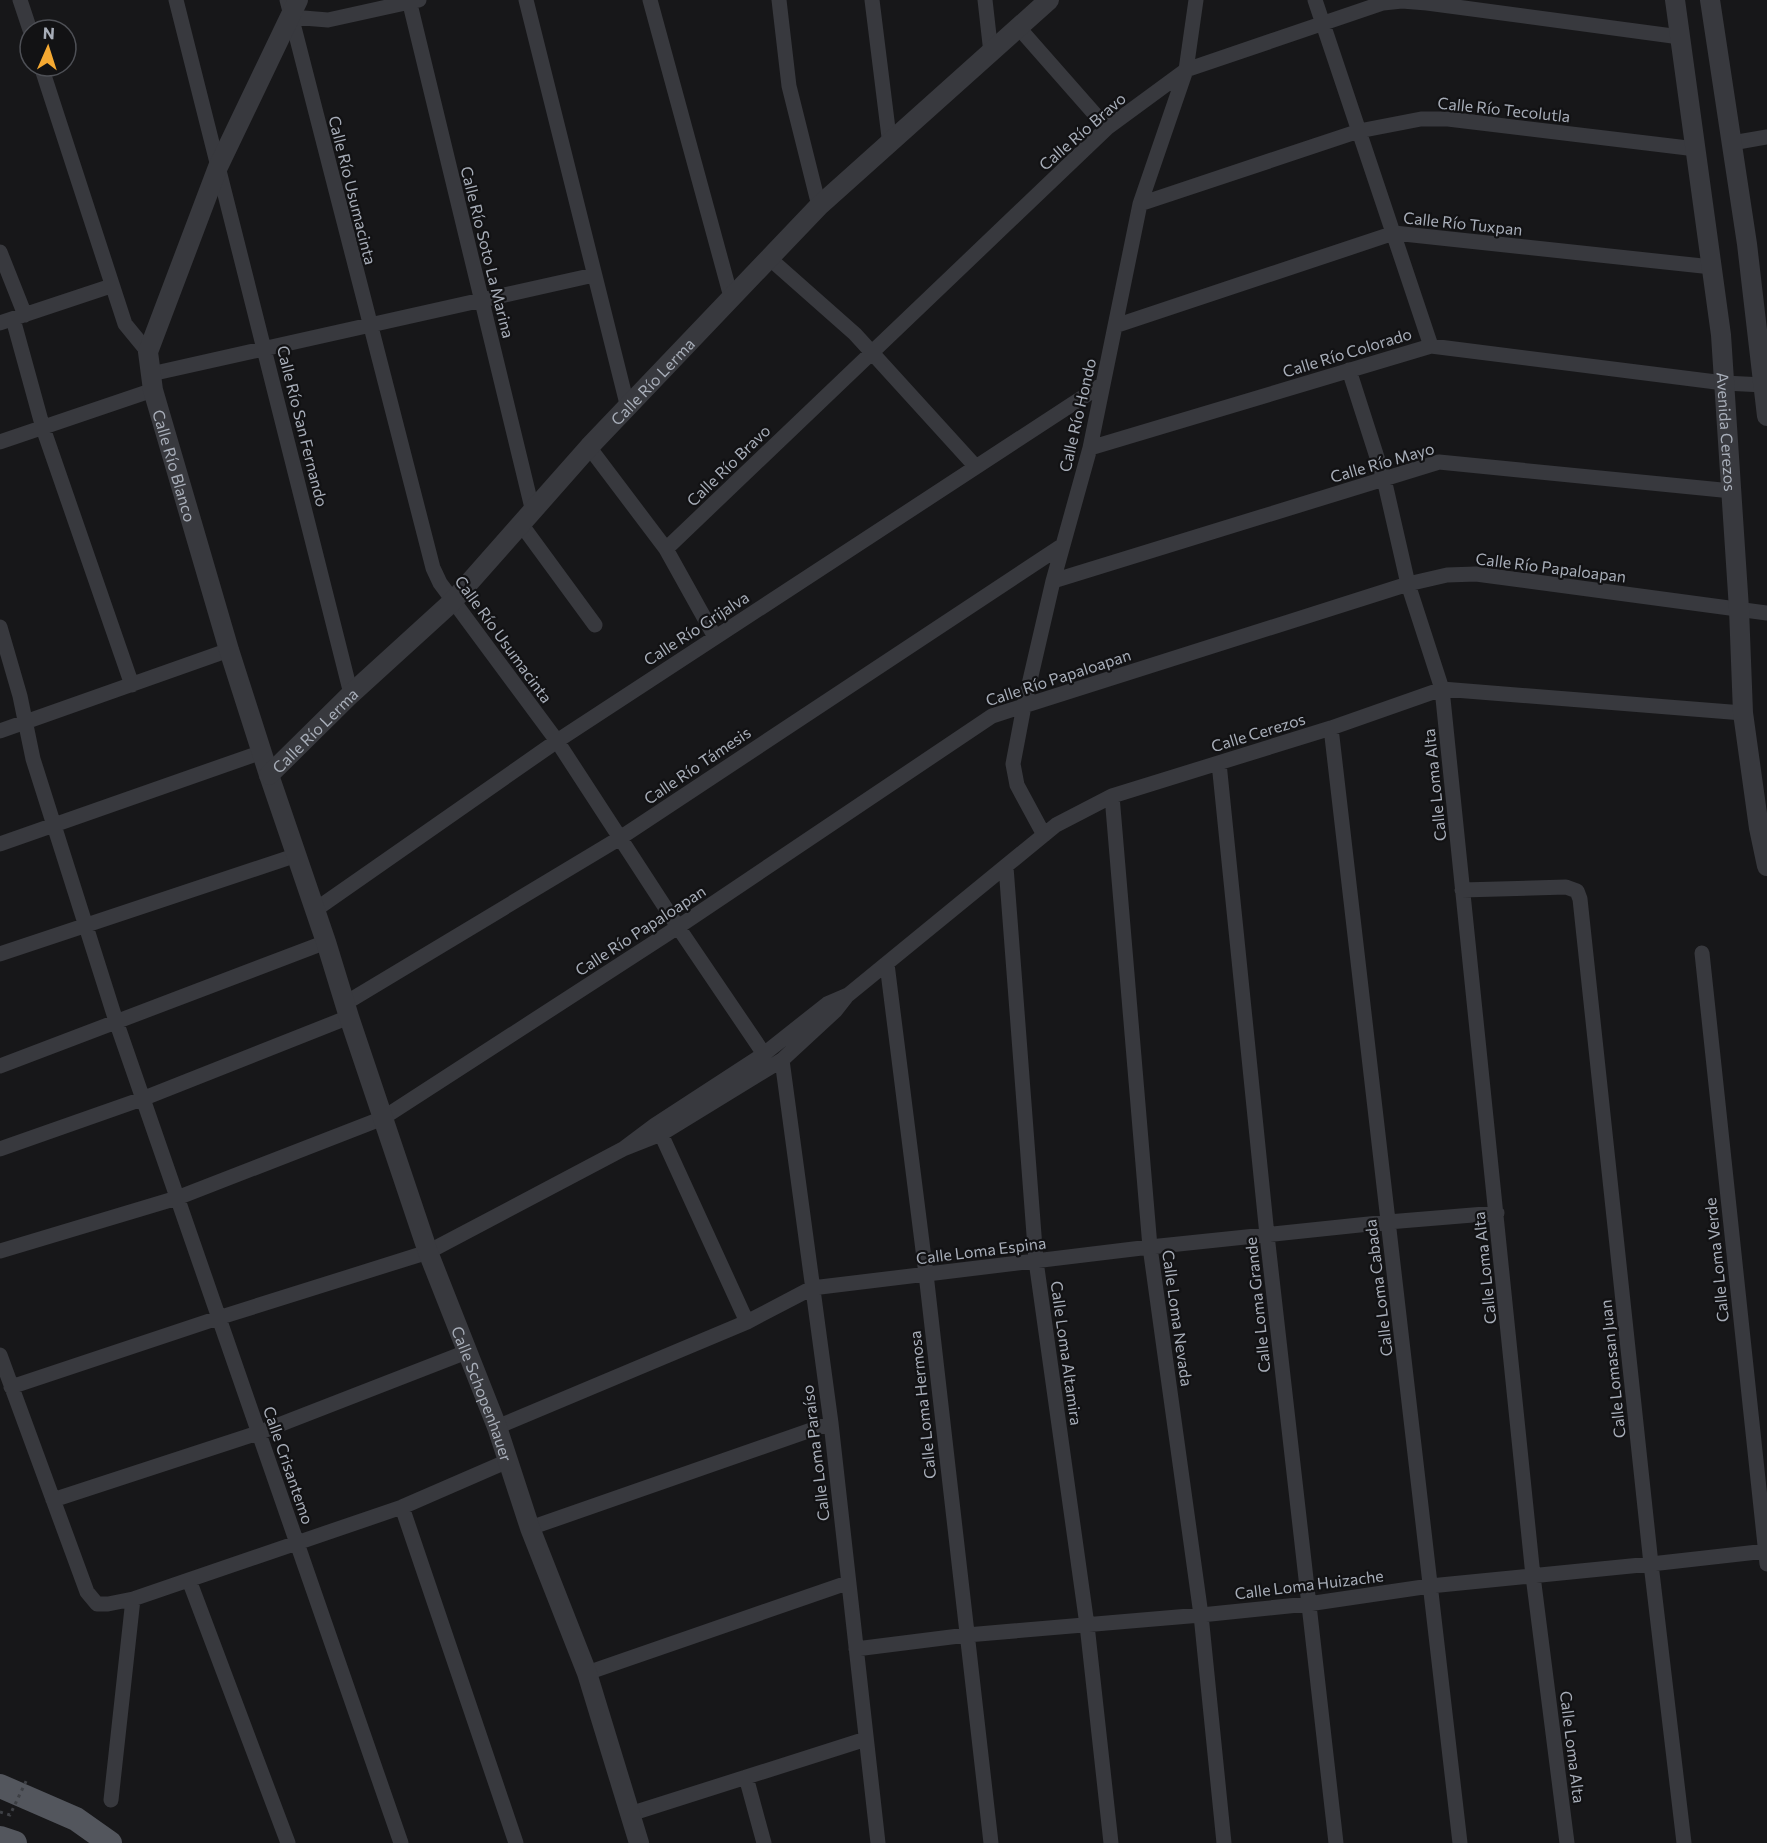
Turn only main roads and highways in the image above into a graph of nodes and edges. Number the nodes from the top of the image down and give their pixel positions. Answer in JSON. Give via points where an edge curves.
{"nodes":[{"id":1,"x":0,"y":1786,"type":"edge"},
{"id":2,"x":0,"y":1838,"type":"edge"},
{"id":3,"x":15,"y":1843,"type":"edge"},
{"id":4,"x":110,"y":1843,"type":"edge"}],
"edges":[{"from":1,"to":4,"type":"main road","via":[[76,1819]]},
{"from":2,"to":3,"type":"main road"}]}
